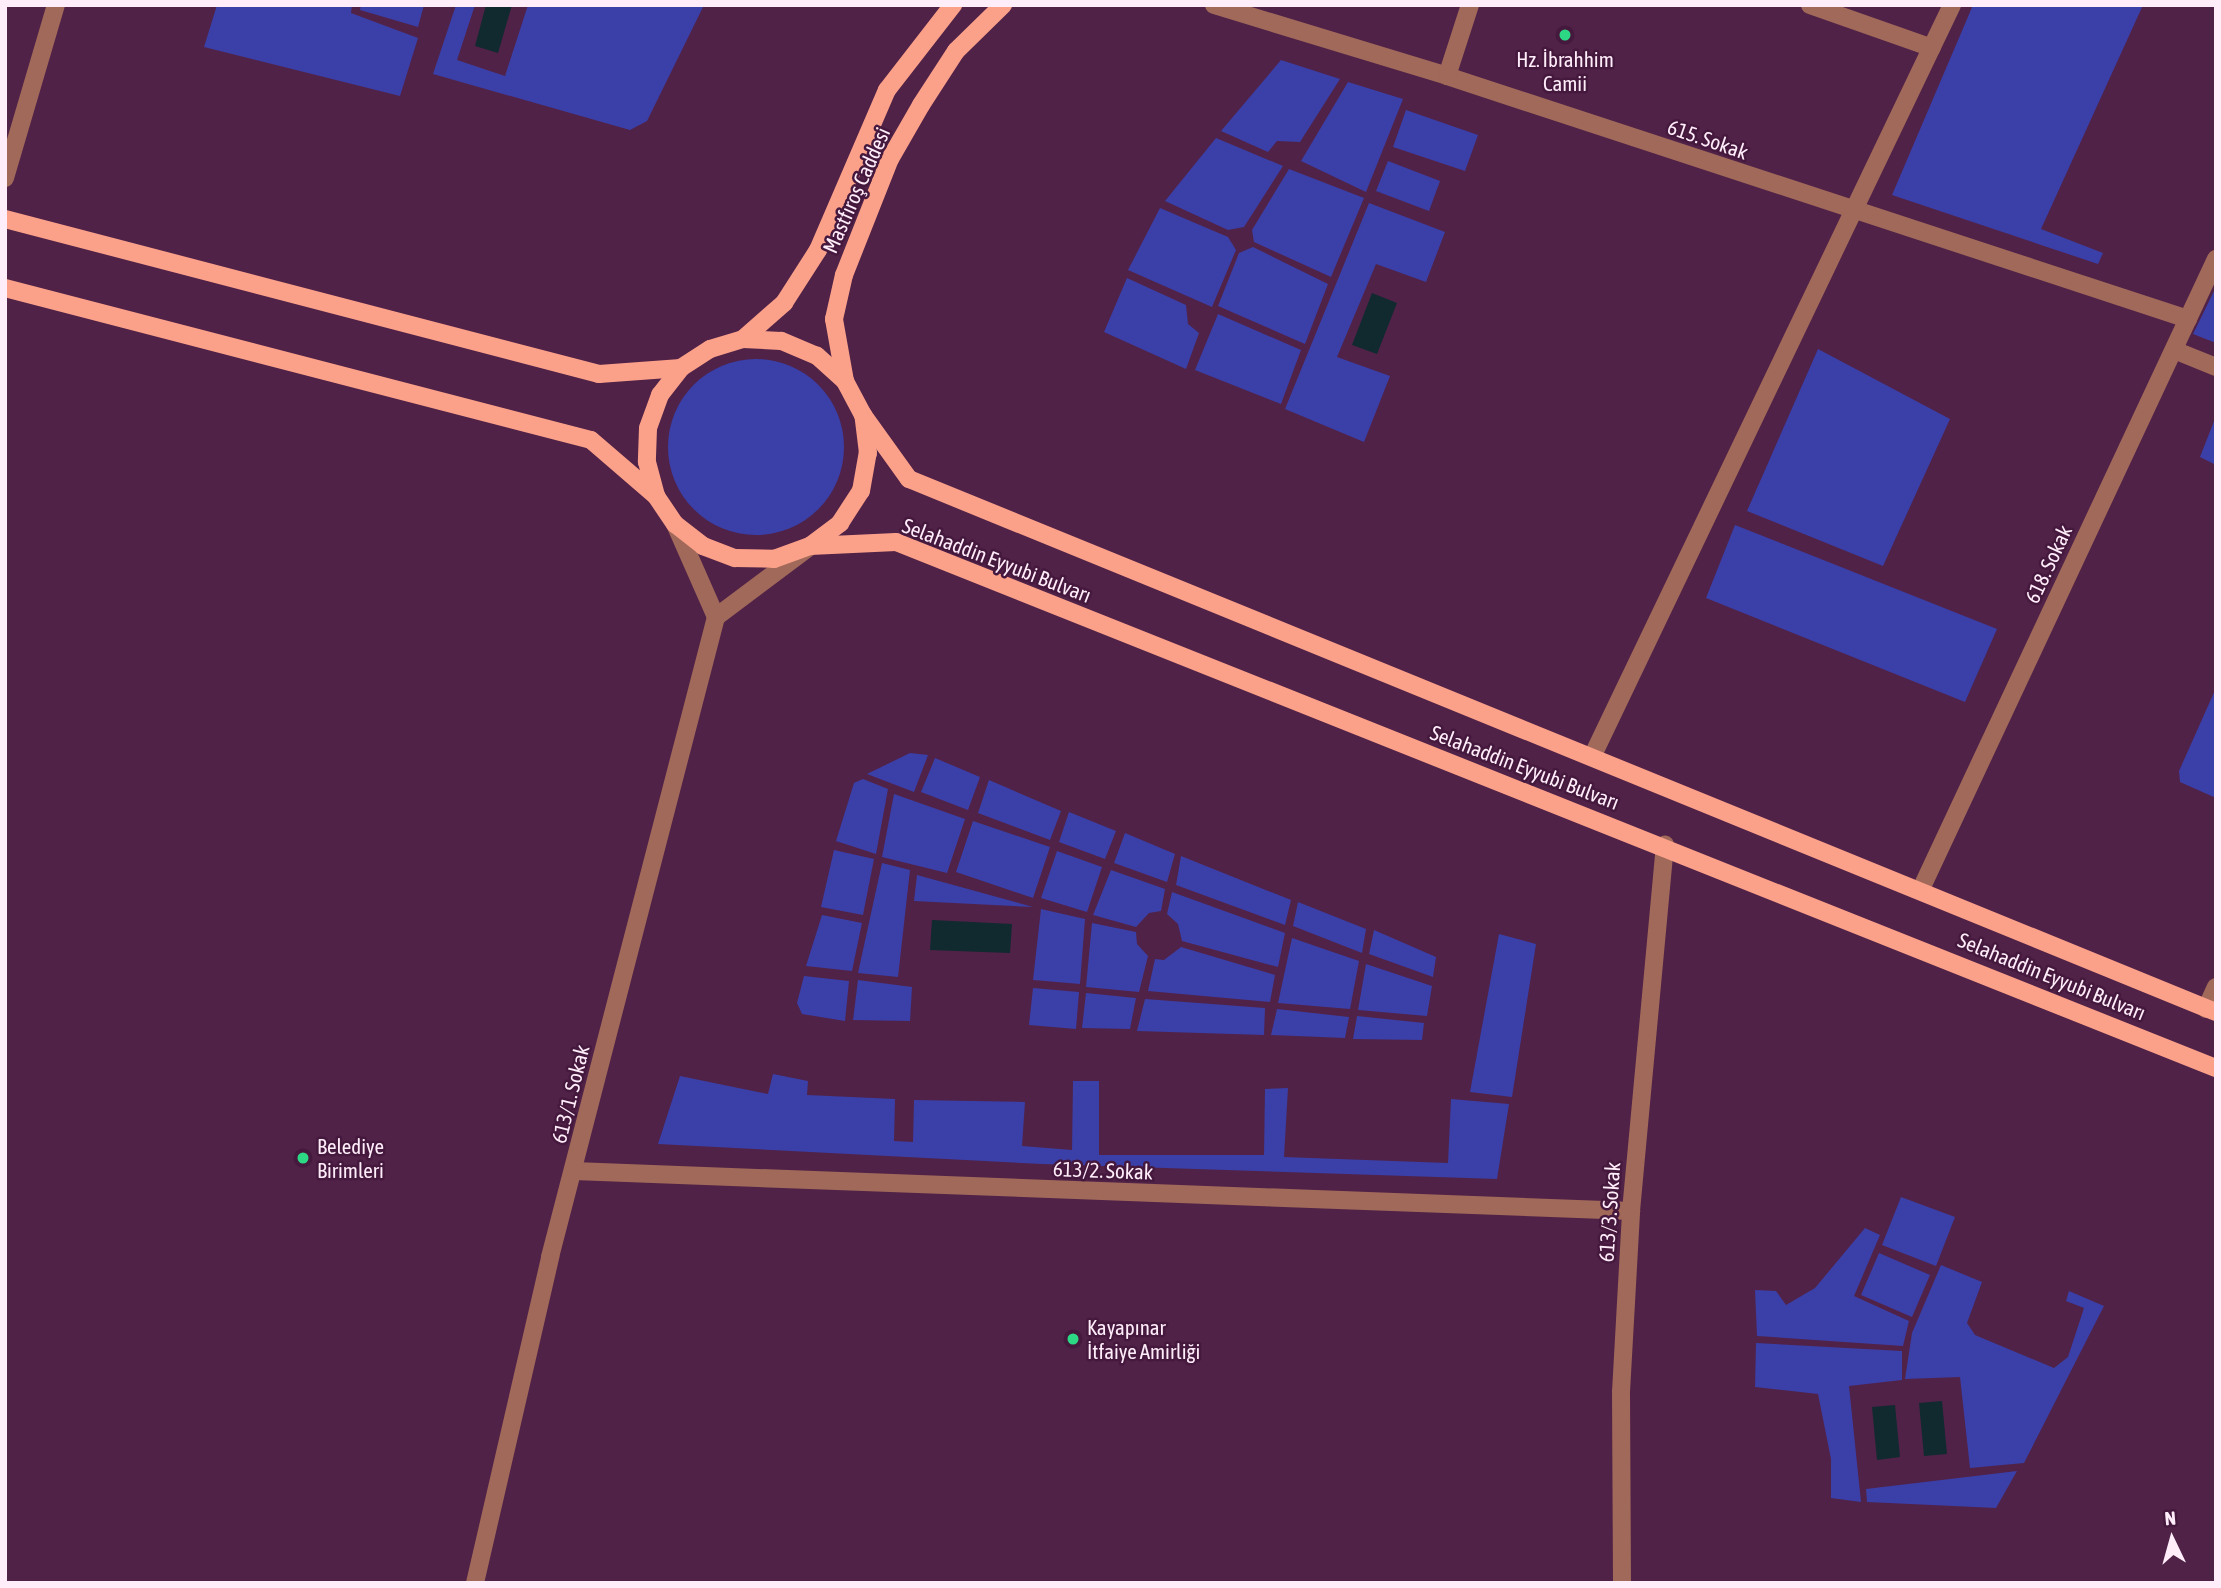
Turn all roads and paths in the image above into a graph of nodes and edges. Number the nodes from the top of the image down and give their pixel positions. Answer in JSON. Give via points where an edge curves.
{"nodes":[{"id":1,"x":56,"y":5,"type":"edge"},
{"id":2,"x":953,"y":5,"type":"edge"},
{"id":3,"x":1003,"y":5,"type":"edge"},
{"id":4,"x":1214,"y":5,"type":"edge"},
{"id":5,"x":1470,"y":5,"type":"edge"},
{"id":6,"x":1810,"y":5,"type":"edge"},
{"id":7,"x":1952,"y":5,"type":"edge"},
{"id":8,"x":1932,"y":48,"type":"junction"},
{"id":9,"x":1447,"y":76,"type":"junction"},
{"id":10,"x":5,"y":178,"type":"edge"},
{"id":11,"x":1855,"y":212,"type":"junction"},
{"id":12,"x":5,"y":219,"type":"edge"},
{"id":13,"x":2216,"y":259,"type":"edge"},
{"id":14,"x":5,"y":288,"type":"edge"},
{"id":15,"x":2188,"y":319,"type":"junction"},
{"id":16,"x":743,"y":339,"type":"junction"},
{"id":17,"x":2174,"y":350,"type":"junction"},
{"id":18,"x":2216,"y":367,"type":"edge"},
{"id":19,"x":681,"y":368,"type":"junction"},
{"id":20,"x":845,"y":381,"type":"junction"},
{"id":21,"x":863,"y":415,"type":"junction"},
{"id":22,"x":656,"y":496,"type":"junction"},
{"id":23,"x":676,"y":524,"type":"junction"},
{"id":24,"x":810,"y":547,"type":"junction"},
{"id":25,"x":716,"y":617,"type":"junction"},
{"id":26,"x":1592,"y":757,"type":"junction"},
{"id":27,"x":1665,"y":845,"type":"junction"},
{"id":28,"x":1921,"y":889,"type":"junction"},
{"id":29,"x":2216,"y":988,"type":"edge"},
{"id":30,"x":2211,"y":1011,"type":"edge"},
{"id":31,"x":2216,"y":1068,"type":"edge"},
{"id":32,"x":574,"y":1171,"type":"junction"},
{"id":33,"x":1631,"y":1211,"type":"junction"},
{"id":34,"x":475,"y":1583,"type":"edge"},
{"id":35,"x":1622,"y":1583,"type":"edge"}],
"edges":[{"from":1,"to":10,"type":"street"},
{"from":2,"to":16,"type":"main road","name":"Mastfıroş Caddesi","via":[[887,90],[839,204],[798,282],[784,303]]},
{"from":3,"to":20,"type":"main road","name":"Mastfıroş Caddesi","via":[[956,51],[890,159],[844,275],[834,319]]},
{"from":4,"to":9,"type":"street","name":"615. Sokak"},
{"from":5,"to":9,"type":"street"},
{"from":6,"to":8,"type":"street"},
{"from":7,"to":8,"type":"street"},
{"from":8,"to":11,"type":"street"},
{"from":9,"to":11,"type":"street","name":"615. Sokak"},
{"from":11,"to":15,"type":"street","name":"615. Sokak"},
{"from":11,"to":26,"type":"street"},
{"from":12,"to":19,"type":"main road","via":[[598,374]]},
{"from":13,"to":15,"type":"street","name":"618. Sokak"},
{"from":14,"to":22,"type":"main road","via":[[591,440]]},
{"from":15,"to":17,"type":"street","name":"618. Sokak"},
{"from":16,"to":19,"type":"main road","via":[[710,349]]},
{"from":16,"to":20,"type":"main road","via":[[781,341],[817,356]]},
{"from":17,"to":18,"type":"street"},
{"from":17,"to":28,"type":"street","name":"618. Sokak"},
{"from":19,"to":22,"type":"main road","via":[[660,395],[648,428],[647,463]]},
{"from":20,"to":21,"type":"main road"},
{"from":21,"to":24,"type":"main road","via":[[869,453],[860,491],[840,523]]},
{"from":21,"to":26,"type":"main road","name":"Selahaddin Eyyubi Bulvarı","via":[[909,480]]},
{"from":22,"to":23,"type":"main road"},
{"from":23,"to":24,"type":"main road","via":[[703,546],[735,558],[774,559]]},
{"from":23,"to":25,"type":"street"},
{"from":24,"to":25,"type":"street"},
{"from":24,"to":27,"type":"main road","name":"Selahaddin Eyyubi Bulvarı","via":[[896,542]]},
{"from":25,"to":32,"type":"street","name":"613/1. Sokak"},
{"from":26,"to":28,"type":"main road","name":"Selahaddin Eyyubi Bulvarı"},
{"from":27,"to":31,"type":"main road","name":"Selahaddin Eyyubi Bulvarı"},
{"from":27,"to":33,"type":"street","name":"613/3. Sokak"},
{"from":28,"to":30,"type":"main road","name":"Selahaddin Eyyubi Bulvarı"},
{"from":29,"to":30,"type":"street"},
{"from":32,"to":33,"type":"street","name":"613/2. Sokak"},
{"from":32,"to":34,"type":"street","name":"613/1. Sokak"},
{"from":33,"to":35,"type":"street","name":"613/3. Sokak","via":[[1621,1392]]}]}
